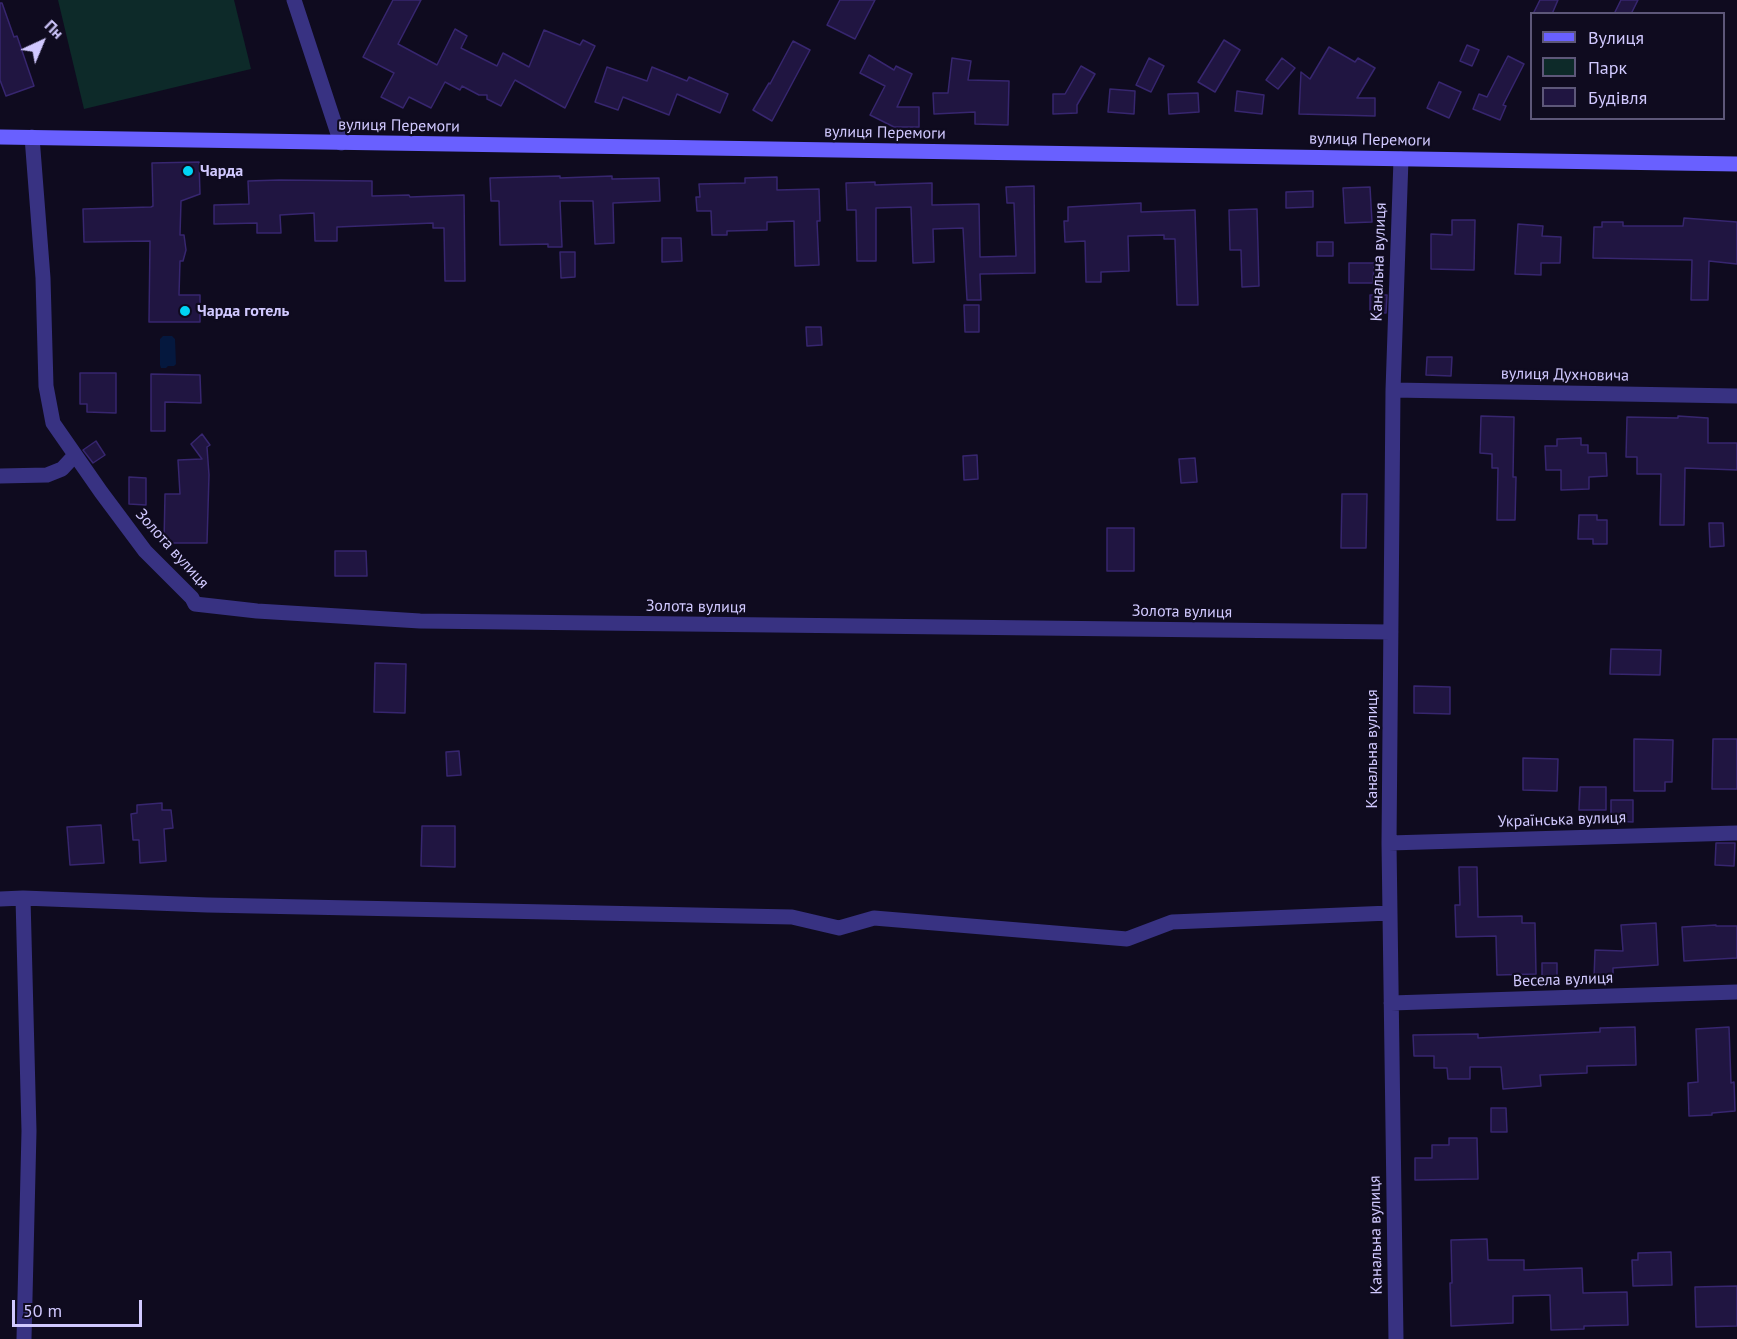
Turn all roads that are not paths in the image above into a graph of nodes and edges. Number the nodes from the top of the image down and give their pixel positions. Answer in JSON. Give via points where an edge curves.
{"nodes":[{"id":1,"x":294,"y":0,"type":"edge"},
{"id":2,"x":0,"y":137,"type":"edge"},
{"id":3,"x":32,"y":137,"type":"junction"},
{"id":4,"x":341,"y":143,"type":"junction"},
{"id":5,"x":1401,"y":159,"type":"junction"},
{"id":6,"x":1737,"y":164,"type":"edge"},
{"id":7,"x":1393,"y":390,"type":"junction"},
{"id":8,"x":1737,"y":396,"type":"edge"},
{"id":9,"x":75,"y":455,"type":"junction"},
{"id":10,"x":0,"y":476,"type":"edge"},
{"id":11,"x":1391,"y":632,"type":"junction"},
{"id":12,"x":1737,"y":833,"type":"edge"},
{"id":13,"x":1389,"y":843,"type":"junction"},
{"id":14,"x":23,"y":898,"type":"junction"},
{"id":15,"x":0,"y":899,"type":"edge"},
{"id":16,"x":1390,"y":913,"type":"junction"},
{"id":17,"x":1737,"y":992,"type":"edge"},
{"id":18,"x":1391,"y":1003,"type":"junction"},
{"id":19,"x":24,"y":1339,"type":"edge"},
{"id":20,"x":1396,"y":1339,"type":"edge"}],
"edges":[{"from":1,"to":4,"type":"street"},
{"from":2,"to":3,"type":"street","name":"вулиця Перемоги"},
{"from":3,"to":4,"type":"street","name":"вулиця Перемоги"},
{"from":3,"to":9,"type":"street","via":[[43,278],[46,386],[53,423]]},
{"from":4,"to":5,"type":"street","name":"вулиця Перемоги"},
{"from":5,"to":6,"type":"street","name":"вулиця Перемоги"},
{"from":5,"to":7,"type":"street","name":"Канальна вулиця"},
{"from":7,"to":8,"type":"street","name":"вулиця Духновича"},
{"from":7,"to":11,"type":"street","name":"Канальна вулиця"},
{"from":9,"to":10,"type":"street","via":[[62,469],[47,475]]},
{"from":9,"to":11,"type":"street","name":"Золота вулиця","via":[[145,550],[195,604],[420,621]]},
{"from":11,"to":13,"type":"street","name":"Канальна вулиця"},
{"from":12,"to":13,"type":"street","name":"Українська вулиця"},
{"from":13,"to":16,"type":"street","name":"Канальна вулиця"},
{"from":14,"to":15,"type":"street"},
{"from":14,"to":16,"type":"street","via":[[792,917],[839,928],[874,918],[1128,939],[1172,922]]},
{"from":14,"to":19,"type":"street","via":[[29,1131]]},
{"from":16,"to":18,"type":"street","name":"Канальна вулиця"},
{"from":17,"to":18,"type":"street","name":"Весела вулиця"},
{"from":18,"to":20,"type":"street","name":"Канальна вулиця"}]}
